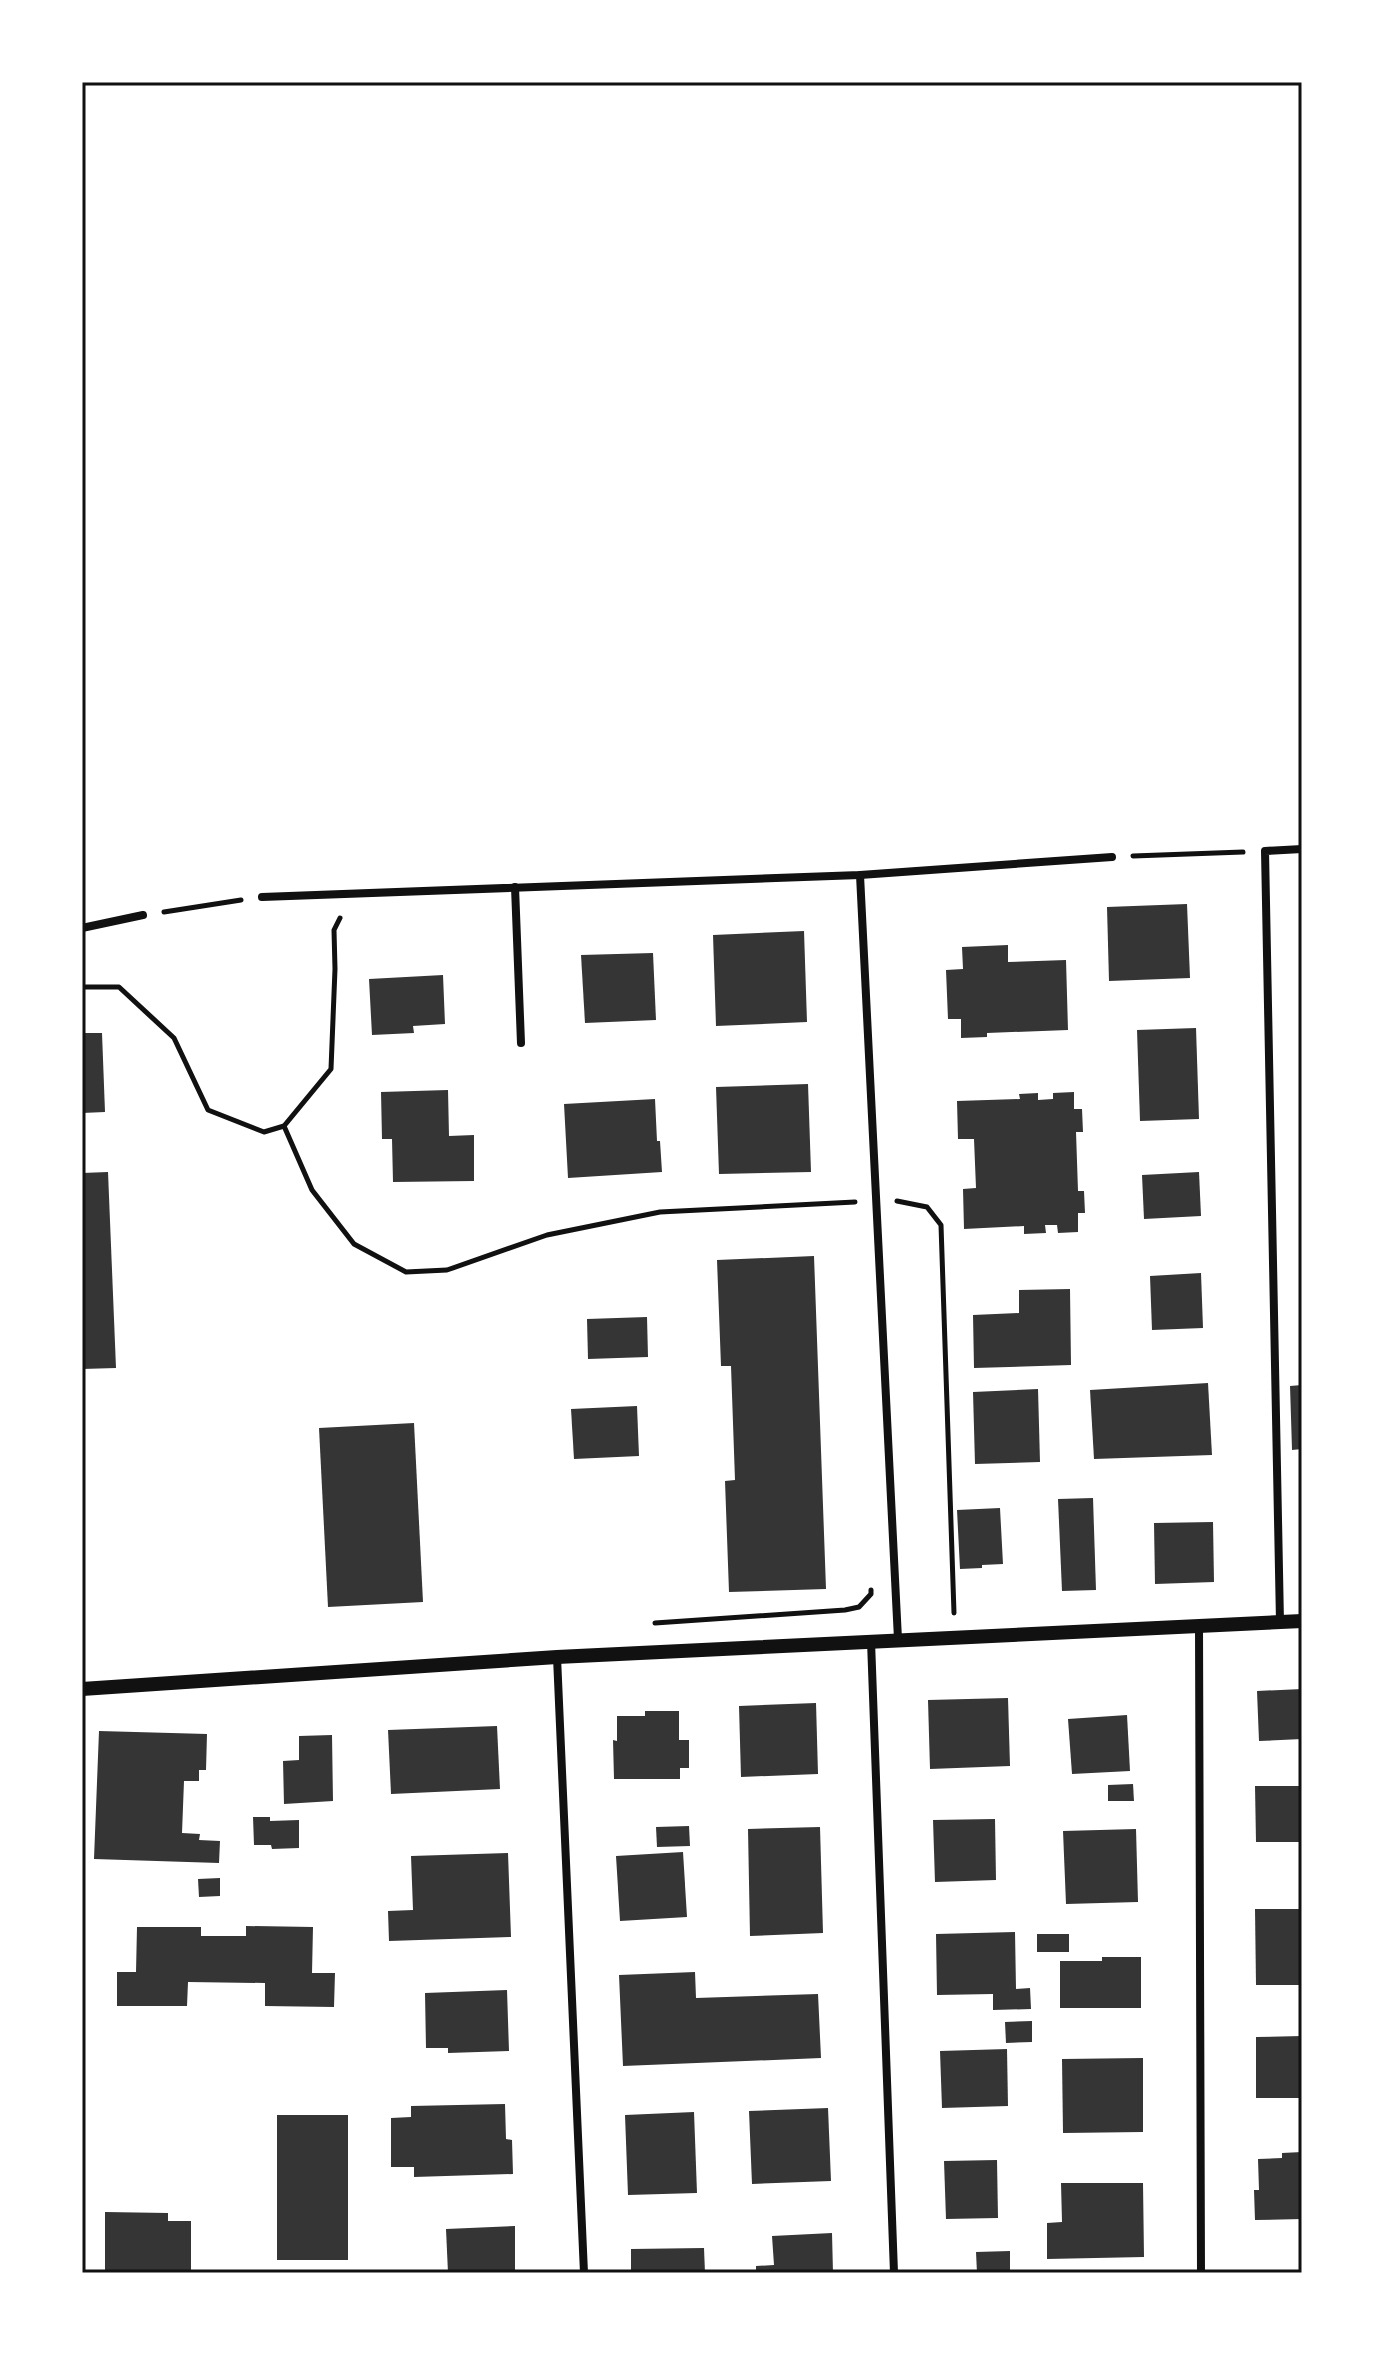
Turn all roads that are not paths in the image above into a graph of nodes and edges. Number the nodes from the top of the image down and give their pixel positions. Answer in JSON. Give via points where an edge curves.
{"nodes":[{"id":1,"x":1302,"y":849,"type":"edge"},
{"id":2,"x":1112,"y":857,"type":"road end"},
{"id":3,"x":860,"y":875,"type":"junction"},
{"id":4,"x":515,"y":887,"type":"junction"},
{"id":5,"x":262,"y":897,"type":"road end"},
{"id":6,"x":143,"y":915,"type":"road end"},
{"id":7,"x":82,"y":928,"type":"edge"},
{"id":8,"x":521,"y":1043,"type":"dead end"},
{"id":9,"x":1302,"y":1621,"type":"edge"},
{"id":10,"x":1280,"y":1622,"type":"junction"},
{"id":11,"x":1199,"y":1627,"type":"junction"},
{"id":12,"x":898,"y":1639,"type":"junction"},
{"id":13,"x":871,"y":1641,"type":"junction"},
{"id":14,"x":557,"y":1657,"type":"junction"},
{"id":15,"x":82,"y":1689,"type":"edge"},
{"id":16,"x":584,"y":2273,"type":"edge"},
{"id":17,"x":894,"y":2273,"type":"edge"},
{"id":18,"x":1201,"y":2273,"type":"edge"}],
"edges":[{"from":1,"to":10,"type":"street","via":[[1265,851]]},
{"from":2,"to":3,"type":"street"},
{"from":3,"to":4,"type":"street"},
{"from":3,"to":12,"type":"street"},
{"from":4,"to":5,"type":"street"},
{"from":4,"to":8,"type":"street"},
{"from":6,"to":7,"type":"street"},
{"from":9,"to":10,"type":"street"},
{"from":10,"to":11,"type":"street"},
{"from":11,"to":12,"type":"street"},
{"from":11,"to":18,"type":"street"},
{"from":12,"to":13,"type":"street"},
{"from":13,"to":14,"type":"street"},
{"from":13,"to":17,"type":"street"},
{"from":14,"to":15,"type":"street"},
{"from":14,"to":16,"type":"street"}]}
